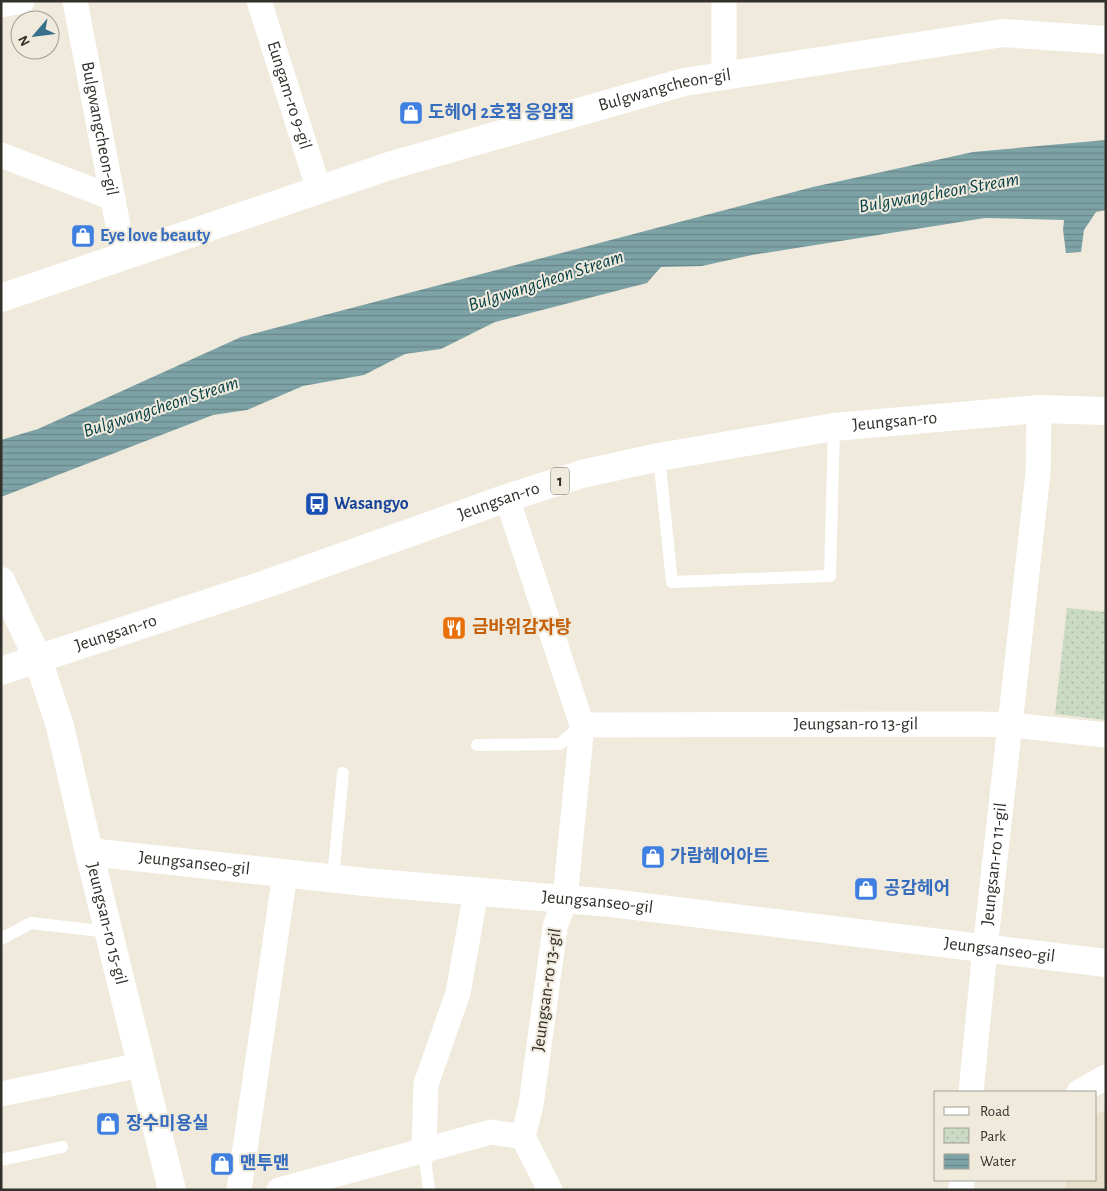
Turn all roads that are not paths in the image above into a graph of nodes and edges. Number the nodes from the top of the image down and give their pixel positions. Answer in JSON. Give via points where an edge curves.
{"nodes":[{"id":1,"x":22,"y":1,"type":"edge"},
{"id":2,"x":74,"y":1,"type":"edge"},
{"id":3,"x":258,"y":1,"type":"edge"},
{"id":4,"x":724,"y":1,"type":"edge"},
{"id":5,"x":1,"y":5,"type":"edge"},
{"id":6,"x":1106,"y":40,"type":"edge"},
{"id":7,"x":724,"y":76,"type":"junction"},
{"id":8,"x":1,"y":155,"type":"edge"},
{"id":9,"x":319,"y":190,"type":"junction"},
{"id":10,"x":113,"y":198,"type":"junction"},
{"id":11,"x":124,"y":257,"type":"junction"},
{"id":12,"x":1,"y":298,"type":"edge"},
{"id":13,"x":1038,"y":409,"type":"junction"},
{"id":14,"x":1106,"y":412,"type":"edge"},
{"id":15,"x":834,"y":427,"type":"junction"},
{"id":16,"x":660,"y":457,"type":"junction"},
{"id":17,"x":507,"y":498,"type":"junction"},
{"id":18,"x":5,"y":588,"type":"edge"},
{"id":19,"x":38,"y":659,"type":"junction"},
{"id":20,"x":1,"y":671,"type":"edge"},
{"id":21,"x":582,"y":725,"type":"junction"},
{"id":22,"x":1010,"y":725,"type":"junction"},
{"id":23,"x":1106,"y":735,"type":"edge"},
{"id":24,"x":477,"y":745,"type":"dead end"},
{"id":25,"x":343,"y":772,"type":"dead end"},
{"id":26,"x":89,"y":852,"type":"junction"},
{"id":27,"x":285,"y":873,"type":"junction"},
{"id":28,"x":333,"y":878,"type":"junction"},
{"id":29,"x":476,"y":891,"type":"junction"},
{"id":30,"x":565,"y":899,"type":"junction"},
{"id":31,"x":108,"y":932,"type":"junction"},
{"id":32,"x":1,"y":939,"type":"edge"},
{"id":33,"x":985,"y":949,"type":"junction"},
{"id":34,"x":1106,"y":963,"type":"edge"},
{"id":35,"x":141,"y":1065,"type":"junction"},
{"id":36,"x":1106,"y":1077,"type":"edge"},
{"id":37,"x":971,"y":1091,"type":"edge"},
{"id":38,"x":1081,"y":1091,"type":"edge"},
{"id":39,"x":1,"y":1094,"type":"edge"},
{"id":40,"x":523,"y":1137,"type":"junction"},
{"id":41,"x":62,"y":1147,"type":"dead end"},
{"id":42,"x":424,"y":1150,"type":"junction"},
{"id":43,"x":1,"y":1160,"type":"edge"},
{"id":44,"x":172,"y":1190,"type":"edge"},
{"id":45,"x":239,"y":1190,"type":"edge"},
{"id":46,"x":279,"y":1190,"type":"edge"},
{"id":47,"x":429,"y":1190,"type":"edge"},
{"id":48,"x":550,"y":1190,"type":"edge"}],
"edges":[{"from":1,"to":5,"type":"street"},
{"from":2,"to":10,"type":"street","name":"Bulgwangcheon-gil"},
{"from":3,"to":9,"type":"street","name":"Eungam-ro 9-gil"},
{"from":4,"to":7,"type":"street"},
{"from":6,"to":7,"type":"street","name":"Bulgwangcheon-gil","via":[[1004,33]]},
{"from":7,"to":9,"type":"street","name":"Bulgwangcheon-gil","via":[[674,85],[388,166]]},
{"from":8,"to":10,"type":"street"},
{"from":9,"to":11,"type":"street","name":"Bulgwangcheon-gil"},
{"from":10,"to":11,"type":"street","name":"Bulgwangcheon-gil"},
{"from":11,"to":12,"type":"street","name":"Bulgwangcheon-gil"},
{"from":13,"to":14,"type":"street","name":"Jeungsan-ro","number":"1"},
{"from":13,"to":15,"type":"street","name":"Jeungsan-ro","number":"1"},
{"from":13,"to":22,"type":"street","name":"Jeungsan-ro 11-gil","via":[[1038,473]]},
{"from":15,"to":16,"type":"street","name":"Jeungsan-ro","number":"1"},
{"from":15,"to":16,"type":"lane","via":[[830,576],[672,582]]},
{"from":16,"to":17,"type":"street","name":"Jeungsan-ro","number":"1","via":[[582,474]]},
{"from":17,"to":19,"type":"street","name":"Jeungsan-ro","number":"1","via":[[263,585]]},
{"from":17,"to":21,"type":"street","name":"Jeungsan-ro 13-gil"},
{"from":18,"to":19,"type":"street","name":"Jeungsan-ro 15-gil"},
{"from":19,"to":20,"type":"street","name":"Jeungsan-ro","number":"1"},
{"from":19,"to":26,"type":"street","name":"Jeungsan-ro 15-gil","via":[[60,726]]},
{"from":21,"to":22,"type":"street","name":"Jeungsan-ro 13-gil"},
{"from":21,"to":24,"type":"lane","via":[[560,744]]},
{"from":21,"to":30,"type":"street","name":"Jeungsan-ro 13-gil"},
{"from":22,"to":23,"type":"street"},
{"from":22,"to":33,"type":"street","name":"Jeungsan-ro 11-gil"},
{"from":25,"to":28,"type":"lane"},
{"from":26,"to":27,"type":"street","name":"Jeungsanseo-gil"},
{"from":26,"to":31,"type":"street","name":"Jeungsan-ro 15-gil"},
{"from":27,"to":28,"type":"street","name":"Jeungsanseo-gil"},
{"from":27,"to":45,"type":"street"},
{"from":28,"to":29,"type":"street","name":"Jeungsanseo-gil"},
{"from":29,"to":30,"type":"street","name":"Jeungsanseo-gil"},
{"from":29,"to":42,"type":"street","via":[[458,993],[426,1084]]},
{"from":30,"to":33,"type":"street","name":"Jeungsanseo-gil"},
{"from":30,"to":40,"type":"street","name":"Jeungsan-ro 13-gil","via":[[555,927],[531,1105]]},
{"from":31,"to":32,"type":"lane","via":[[31,923]]},
{"from":31,"to":35,"type":"street","name":"Jeungsan-ro 15-gil"},
{"from":33,"to":34,"type":"street","name":"Jeungsanseo-gil"},
{"from":33,"to":37,"type":"street","name":"Jeungsan-ro 11-gil"},
{"from":35,"to":39,"type":"street"},
{"from":35,"to":44,"type":"street","name":"Jeungsan-ro 15-gil"},
{"from":36,"to":38,"type":"street"},
{"from":40,"to":42,"type":"street","via":[[491,1132]]},
{"from":40,"to":48,"type":"street"},
{"from":41,"to":43,"type":"lane"},
{"from":42,"to":46,"type":"street"},
{"from":42,"to":47,"type":"lane"}]}
